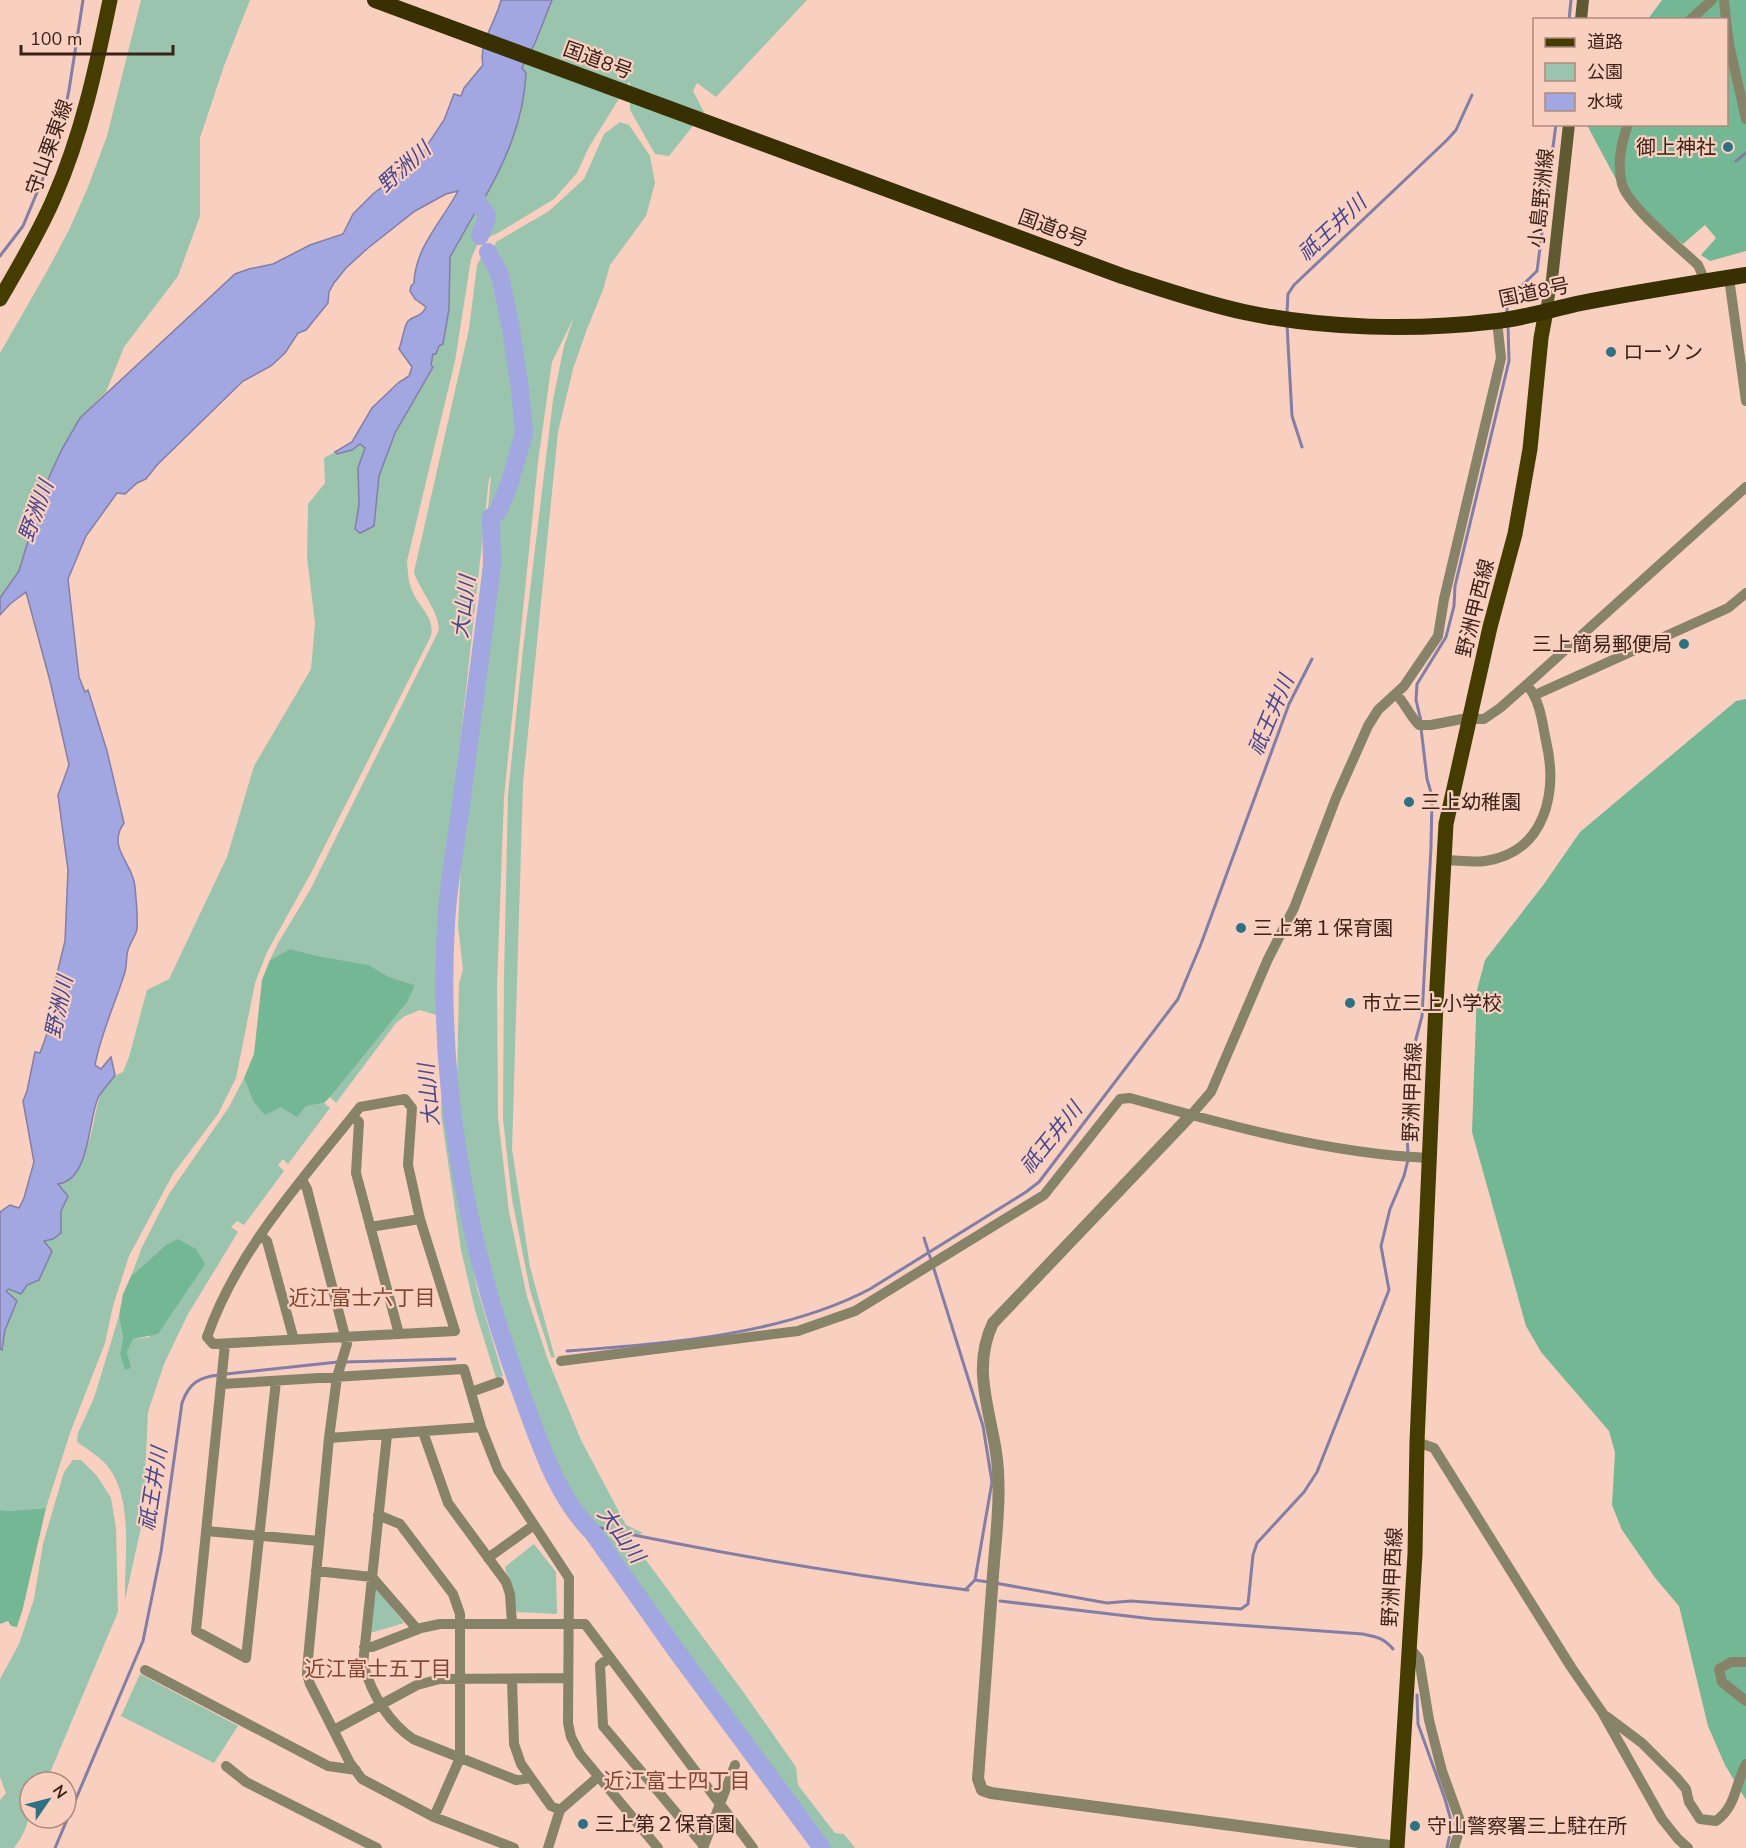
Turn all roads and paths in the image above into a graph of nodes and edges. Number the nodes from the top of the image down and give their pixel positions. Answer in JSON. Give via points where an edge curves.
{"nodes":[{"id":1,"x":110,"y":0,"type":"edge"},
{"id":2,"x":375,"y":0,"type":"edge"},
{"id":3,"x":1583,"y":0,"type":"edge"},
{"id":4,"x":1712,"y":0,"type":"edge"},
{"id":5,"x":1724,"y":0,"type":"edge"},
{"id":6,"x":1581,"y":18,"type":"edge"},
{"id":7,"x":1692,"y":18,"type":"edge"},
{"id":8,"x":1726,"y":18,"type":"edge"},
{"id":9,"x":1728,"y":36,"type":"edge"},
{"id":10,"x":1746,"y":119,"type":"edge"},
{"id":11,"x":1569,"y":126,"type":"edge"},
{"id":12,"x":1628,"y":126,"type":"edge"},
{"id":13,"x":1746,"y":274,"type":"edge"},
{"id":14,"x":1729,"y":278,"type":"junction"},
{"id":15,"x":1703,"y":282,"type":"junction"},
{"id":16,"x":0,"y":299,"type":"edge"},
{"id":17,"x":1546,"y":311,"type":"junction"},
{"id":18,"x":1497,"y":321,"type":"junction"},
{"id":19,"x":1746,"y":401,"type":"edge"},
{"id":20,"x":1746,"y":487,"type":"edge"},
{"id":21,"x":1746,"y":593,"type":"edge"},
{"id":22,"x":1527,"y":685,"type":"junction"},
{"id":23,"x":1396,"y":693,"type":"junction"},
{"id":24,"x":1535,"y":695,"type":"junction"},
{"id":25,"x":1471,"y":719,"type":"junction"},
{"id":26,"x":1443,"y":860,"type":"junction"},
{"id":27,"x":353,"y":1116,"type":"junction"},
{"id":28,"x":1191,"y":1116,"type":"junction"},
{"id":29,"x":1430,"y":1158,"type":"junction"},
{"id":30,"x":302,"y":1180,"type":"junction"},
{"id":31,"x":420,"y":1219,"type":"junction"},
{"id":32,"x":370,"y":1227,"type":"junction"},
{"id":33,"x":261,"y":1236,"type":"junction"},
{"id":34,"x":399,"y":1334,"type":"junction"},
{"id":35,"x":345,"y":1337,"type":"junction"},
{"id":36,"x":294,"y":1340,"type":"junction"},
{"id":37,"x":225,"y":1344,"type":"junction"},
{"id":38,"x":561,"y":1361,"type":"dead end"},
{"id":39,"x":337,"y":1377,"type":"junction"},
{"id":40,"x":276,"y":1381,"type":"junction"},
{"id":41,"x":499,"y":1382,"type":"dead end"},
{"id":42,"x":222,"y":1384,"type":"junction"},
{"id":43,"x":471,"y":1392,"type":"junction"},
{"id":44,"x":481,"y":1427,"type":"junction"},
{"id":45,"x":423,"y":1432,"type":"junction"},
{"id":46,"x":387,"y":1435,"type":"junction"},
{"id":47,"x":329,"y":1438,"type":"junction"},
{"id":48,"x":1417,"y":1442,"type":"junction"},
{"id":49,"x":378,"y":1515,"type":"junction"},
{"id":50,"x":534,"y":1525,"type":"junction"},
{"id":51,"x":206,"y":1531,"type":"junction"},
{"id":52,"x":260,"y":1535,"type":"junction"},
{"id":53,"x":319,"y":1540,"type":"junction"},
{"id":54,"x":488,"y":1558,"type":"junction"},
{"id":55,"x":316,"y":1571,"type":"junction"},
{"id":56,"x":372,"y":1577,"type":"junction"},
{"id":57,"x":460,"y":1624,"type":"junction"},
{"id":58,"x":512,"y":1624,"type":"junction"},
{"id":59,"x":568,"y":1624,"type":"junction"},
{"id":60,"x":417,"y":1629,"type":"junction"},
{"id":61,"x":364,"y":1647,"type":"junction"},
{"id":62,"x":1410,"y":1648,"type":"junction"},
{"id":63,"x":610,"y":1657,"type":"junction"},
{"id":64,"x":1746,"y":1662,"type":"edge"},
{"id":65,"x":146,"y":1670,"type":"dead end"},
{"id":66,"x":512,"y":1678,"type":"junction"},
{"id":67,"x":568,"y":1678,"type":"junction"},
{"id":68,"x":460,"y":1679,"type":"junction"},
{"id":69,"x":1746,"y":1701,"type":"edge"},
{"id":70,"x":381,"y":1705,"type":"junction"},
{"id":71,"x":1602,"y":1712,"type":"junction"},
{"id":72,"x":333,"y":1730,"type":"junction"},
{"id":73,"x":460,"y":1758,"type":"junction"},
{"id":74,"x":1746,"y":1764,"type":"edge"},
{"id":75,"x":735,"y":1765,"type":"dead end"},
{"id":76,"x":226,"y":1766,"type":"dead end"},
{"id":77,"x":356,"y":1770,"type":"junction"},
{"id":78,"x":598,"y":1776,"type":"junction"},
{"id":79,"x":531,"y":1778,"type":"junction"},
{"id":80,"x":720,"y":1804,"type":"junction"},
{"id":81,"x":560,"y":1810,"type":"junction"},
{"id":82,"x":434,"y":1817,"type":"junction"},
{"id":83,"x":704,"y":1847,"type":"edge"},
{"id":84,"x":377,"y":1848,"type":"edge"},
{"id":85,"x":514,"y":1848,"type":"edge"},
{"id":86,"x":548,"y":1848,"type":"edge"},
{"id":87,"x":658,"y":1848,"type":"edge"},
{"id":88,"x":753,"y":1848,"type":"edge"},
{"id":89,"x":1397,"y":1848,"type":"edge"},
{"id":90,"x":1454,"y":1848,"type":"edge"},
{"id":91,"x":1688,"y":1848,"type":"edge"}],
"edges":[{"from":1,"to":16,"type":"main road","name":"守山栗東線","via":[[89,101],[72,152],[54,198]]},
{"from":2,"to":18,"type":"highway","name":"国道8号","via":[[1190,298],[1281,319],[1417,333]]},
{"from":3,"to":6,"type":"main road"},
{"from":4,"to":7,"type":"street"},
{"from":5,"to":8,"type":"street"},
{"from":9,"to":10,"type":"street"},
{"from":11,"to":17,"type":"main road","name":"小島野洲線"},
{"from":12,"to":15,"type":"street","via":[[1619,161],[1623,187],[1640,210],[1698,265]]},
{"from":13,"to":14,"type":"highway","name":"国道8号"},
{"from":14,"to":15,"type":"highway","name":"国道8号"},
{"from":14,"to":19,"type":"street"},
{"from":15,"to":17,"type":"highway","name":"国道8号"},
{"from":17,"to":18,"type":"highway","name":"国道8号"},
{"from":17,"to":25,"type":"main road","name":"野洲甲西線","via":[[1530,449],[1515,534]]},
{"from":18,"to":23,"type":"street","via":[[1501,358],[1438,636]]},
{"from":20,"to":22,"type":"street"},
{"from":21,"to":24,"type":"street","via":[[1728,608]]},
{"from":22,"to":24,"type":"street"},
{"from":22,"to":25,"type":"street","via":[[1484,719]]},
{"from":23,"to":25,"type":"street","via":[[1419,725]]},
{"from":23,"to":28,"type":"street","via":[[1368,726],[1211,1092]]},
{"from":24,"to":26,"type":"street","via":[[1552,778],[1540,826],[1507,854],[1485,861]]},
{"from":25,"to":26,"type":"main road","name":"野洲甲西線","via":[[1446,824]]},
{"from":26,"to":29,"type":"main road","name":"野洲甲西線"},
{"from":27,"to":30,"type":"street"},
{"from":27,"to":31,"type":"street","via":[[360,1107],[405,1099],[412,1108],[408,1165]]},
{"from":27,"to":32,"type":"street","via":[[359,1122],[356,1173]]},
{"from":28,"to":29,"type":"street","via":[[1329,1147]]},
{"from":28,"to":38,"type":"street","via":[[1130,1098],[1120,1099],[1044,1195],[855,1311],[798,1331]]},
{"from":28,"to":89,"type":"street","via":[[993,1323],[987,1336],[982,1359],[996,1451],[998,1498],[978,1779],[982,1790],[991,1794]]},
{"from":29,"to":48,"type":"main road","name":"野洲甲西線"},
{"from":30,"to":33,"type":"street"},
{"from":30,"to":35,"type":"street"},
{"from":31,"to":32,"type":"street"},
{"from":31,"to":34,"type":"street","via":[[455,1331]]},
{"from":32,"to":34,"type":"street"},
{"from":33,"to":36,"type":"street","via":[[267,1240]]},
{"from":33,"to":37,"type":"street","via":[[215,1313],[207,1337],[213,1344]]},
{"from":34,"to":35,"type":"street"},
{"from":35,"to":36,"type":"street"},
{"from":35,"to":39,"type":"street","via":[[347,1344]]},
{"from":36,"to":37,"type":"street"},
{"from":37,"to":42,"type":"street"},
{"from":39,"to":40,"type":"street"},
{"from":39,"to":43,"type":"street","via":[[464,1369]]},
{"from":39,"to":47,"type":"street"},
{"from":40,"to":42,"type":"street"},
{"from":40,"to":52,"type":"street"},
{"from":41,"to":43,"type":"street"},
{"from":42,"to":51,"type":"street"},
{"from":43,"to":44,"type":"street"},
{"from":44,"to":45,"type":"street"},
{"from":44,"to":50,"type":"street","via":[[498,1470]]},
{"from":45,"to":46,"type":"street"},
{"from":45,"to":54,"type":"street","via":[[448,1503]]},
{"from":46,"to":47,"type":"street"},
{"from":46,"to":49,"type":"street"},
{"from":47,"to":53,"type":"street"},
{"from":48,"to":62,"type":"main road","name":"野洲甲西線"},
{"from":48,"to":71,"type":"street","via":[[1434,1448]]},
{"from":49,"to":56,"type":"street"},
{"from":49,"to":57,"type":"street","via":[[400,1524],[453,1594]]},
{"from":50,"to":54,"type":"street"},
{"from":50,"to":59,"type":"street","via":[[569,1578]]},
{"from":51,"to":52,"type":"street"},
{"from":51,"to":52,"type":"street","via":[[196,1631],[246,1658]]},
{"from":52,"to":53,"type":"street"},
{"from":53,"to":55,"type":"street"},
{"from":54,"to":58,"type":"street","via":[[506,1582]]},
{"from":55,"to":56,"type":"street"},
{"from":55,"to":72,"type":"street","via":[[307,1674]]},
{"from":56,"to":60,"type":"street"},
{"from":56,"to":61,"type":"street"},
{"from":57,"to":58,"type":"street"},
{"from":57,"to":60,"type":"street"},
{"from":57,"to":68,"type":"street"},
{"from":58,"to":59,"type":"street"},
{"from":59,"to":63,"type":"street","via":[[585,1624]]},
{"from":59,"to":67,"type":"street"},
{"from":60,"to":61,"type":"street"},
{"from":61,"to":70,"type":"street","via":[[368,1682]]},
{"from":62,"to":89,"type":"main road","name":"野洲甲西線"},
{"from":62,"to":90,"type":"street","via":[[1419,1659],[1429,1720],[1459,1818]]},
{"from":63,"to":80,"type":"street"},
{"from":63,"to":83,"type":"street","via":[[600,1665],[603,1726]]},
{"from":64,"to":69,"type":"street","via":[[1731,1662],[1719,1670],[1722,1682]]},
{"from":65,"to":77,"type":"street","via":[[328,1766]]},
{"from":66,"to":67,"type":"street"},
{"from":66,"to":68,"type":"street"},
{"from":66,"to":79,"type":"street","via":[[514,1744]]},
{"from":67,"to":78,"type":"street","via":[[571,1737]]},
{"from":68,"to":70,"type":"street","via":[[440,1678],[417,1685]]},
{"from":68,"to":73,"type":"street"},
{"from":70,"to":72,"type":"street"},
{"from":70,"to":73,"type":"street","via":[[398,1729]]},
{"from":71,"to":74,"type":"street","via":[[1665,1765],[1686,1790],[1700,1819],[1716,1821],[1727,1813]]},
{"from":71,"to":91,"type":"street","via":[[1662,1818]]},
{"from":72,"to":77,"type":"street"},
{"from":73,"to":79,"type":"street","via":[[516,1780]]},
{"from":73,"to":82,"type":"street"},
{"from":75,"to":80,"type":"street"},
{"from":76,"to":84,"type":"street","via":[[246,1782]]},
{"from":77,"to":82,"type":"street","via":[[362,1779]]},
{"from":78,"to":81,"type":"street"},
{"from":78,"to":87,"type":"street"},
{"from":79,"to":81,"type":"street","via":[[551,1806]]},
{"from":80,"to":83,"type":"street"},
{"from":80,"to":88,"type":"street"},
{"from":81,"to":86,"type":"street"},
{"from":82,"to":85,"type":"street"}]}
